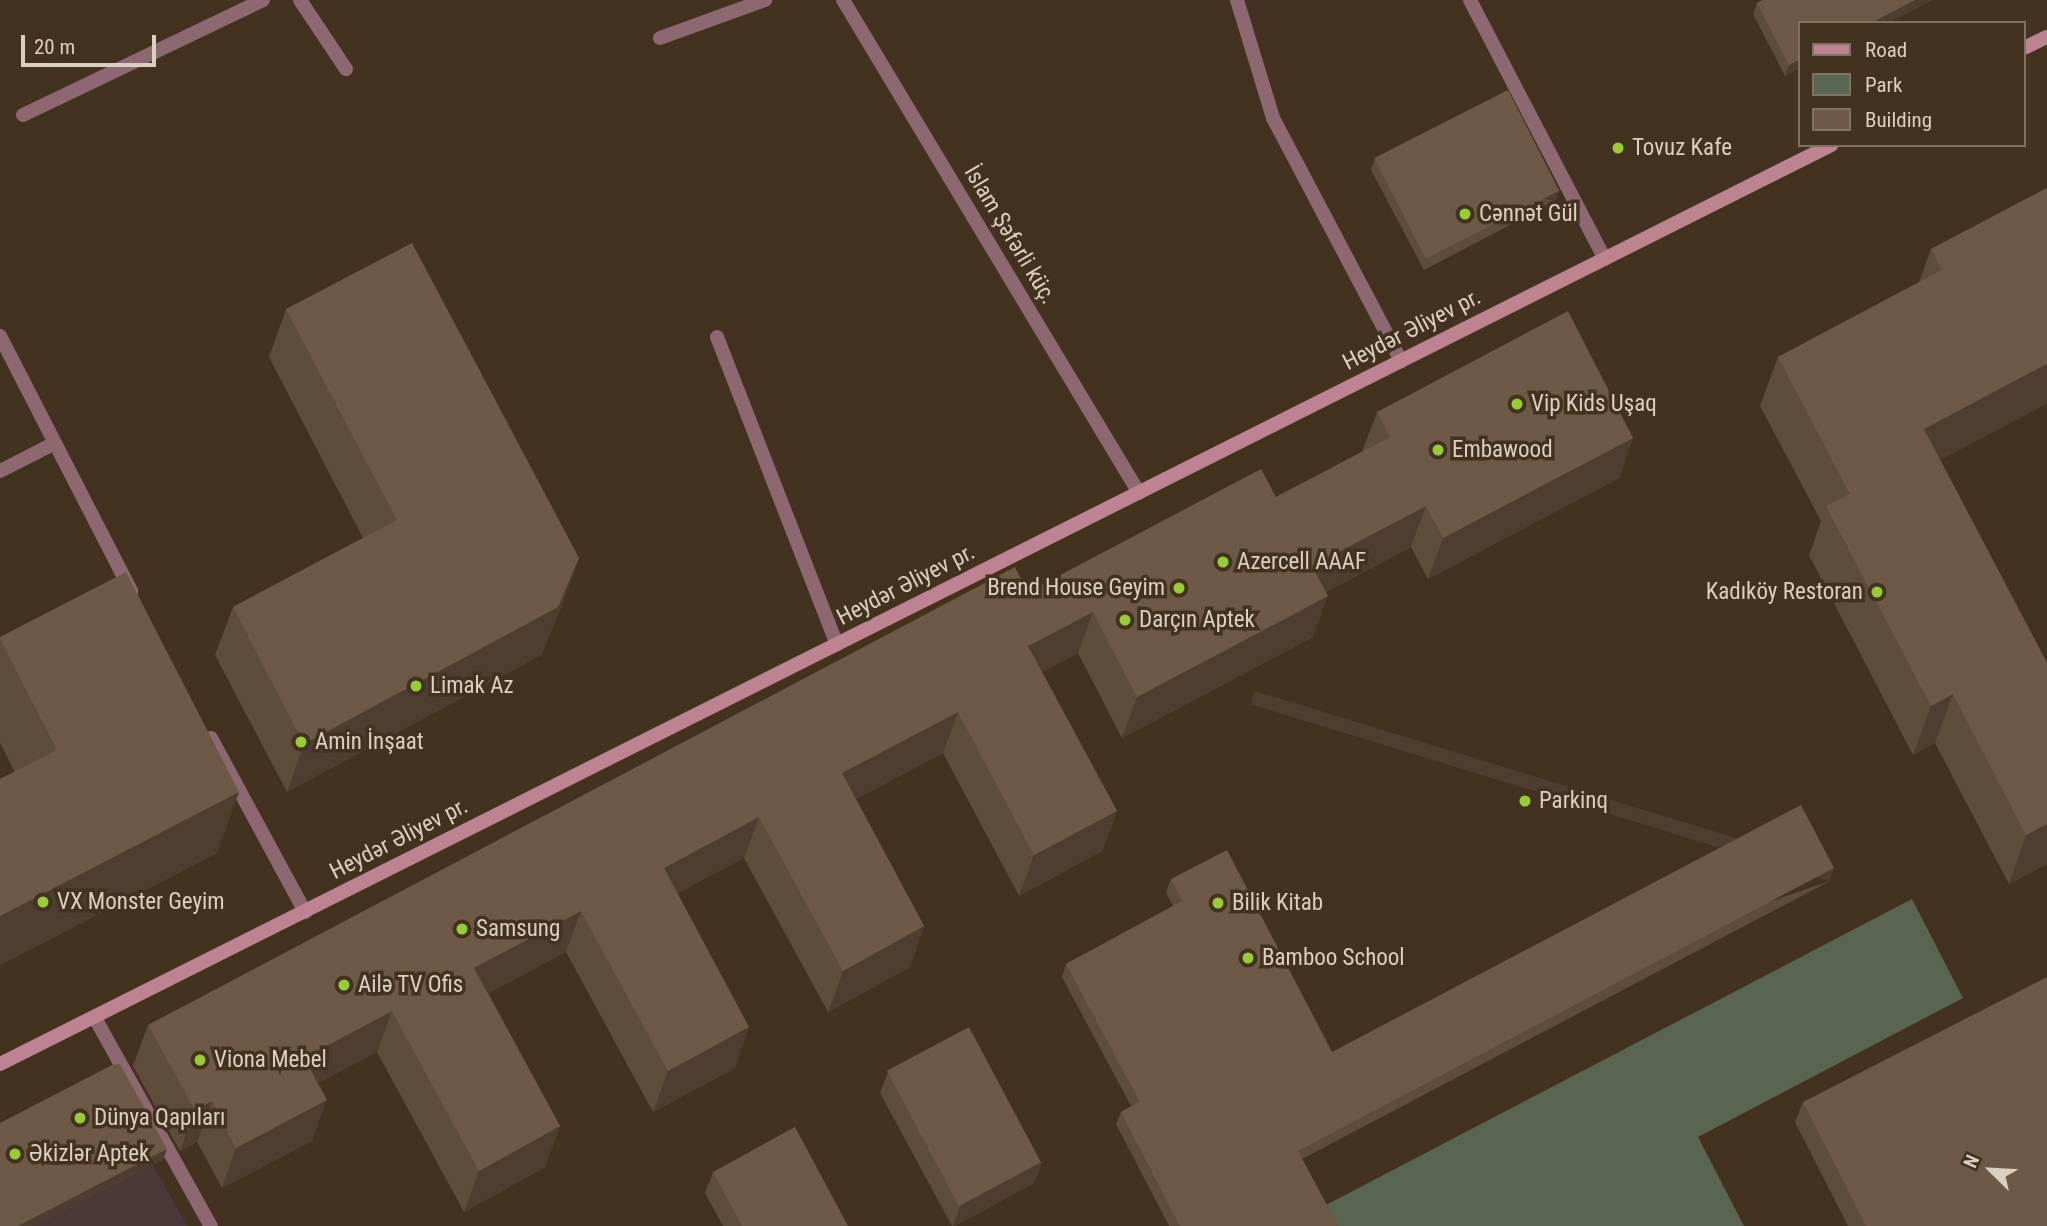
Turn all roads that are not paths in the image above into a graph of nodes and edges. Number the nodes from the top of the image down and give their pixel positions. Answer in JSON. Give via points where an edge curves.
{"nodes":[{"id":1,"x":263,"y":0,"type":"edge"},
{"id":2,"x":300,"y":0,"type":"edge"},
{"id":3,"x":765,"y":0,"type":"edge"},
{"id":4,"x":844,"y":0,"type":"edge"},
{"id":5,"x":1237,"y":0,"type":"edge"},
{"id":6,"x":1470,"y":0,"type":"edge"},
{"id":7,"x":2047,"y":37,"type":"edge"},
{"id":8,"x":660,"y":38,"type":"dead end"},
{"id":9,"x":2026,"y":47,"type":"edge"},
{"id":10,"x":346,"y":69,"type":"dead end"},
{"id":11,"x":23,"y":115,"type":"dead end"},
{"id":12,"x":1827,"y":147,"type":"edge"},
{"id":13,"x":1605,"y":259,"type":"junction"},
{"id":14,"x":0,"y":336,"type":"edge"},
{"id":15,"x":717,"y":337,"type":"dead end"},
{"id":16,"x":1401,"y":361,"type":"junction"},
{"id":17,"x":53,"y":444,"type":"junction"},
{"id":18,"x":0,"y":471,"type":"edge"},
{"id":19,"x":1139,"y":493,"type":"junction"},
{"id":20,"x":143,"y":612,"type":"edge"},
{"id":21,"x":838,"y":644,"type":"junction"},
{"id":22,"x":201,"y":720,"type":"edge"},
{"id":23,"x":305,"y":912,"type":"junction"},
{"id":24,"x":95,"y":1018,"type":"junction"},
{"id":25,"x":0,"y":1064,"type":"edge"},
{"id":26,"x":211,"y":1226,"type":"edge"}],
"edges":[{"from":1,"to":11,"type":"street"},
{"from":2,"to":10,"type":"street"},
{"from":3,"to":8,"type":"street"},
{"from":4,"to":19,"type":"street","name":"İslam Şəfərli küç."},
{"from":5,"to":16,"type":"street","via":[[1273,118]]},
{"from":6,"to":13,"type":"street"},
{"from":7,"to":9,"type":"main road"},
{"from":12,"to":13,"type":"main road","name":"Heydər Əliyev pr."},
{"from":13,"to":16,"type":"main road","name":"Heydər Əliyev pr."},
{"from":14,"to":17,"type":"street"},
{"from":15,"to":21,"type":"street"},
{"from":16,"to":19,"type":"main road","name":"Heydər Əliyev pr."},
{"from":17,"to":18,"type":"street"},
{"from":17,"to":20,"type":"street"},
{"from":19,"to":21,"type":"main road","name":"Heydər Əliyev pr."},
{"from":21,"to":23,"type":"main road","name":"Heydər Əliyev pr."},
{"from":22,"to":23,"type":"street"},
{"from":23,"to":24,"type":"main road","name":"Heydər Əliyev pr."},
{"from":24,"to":25,"type":"main road","name":"Heydər Əliyev pr."},
{"from":24,"to":26,"type":"street"}]}
